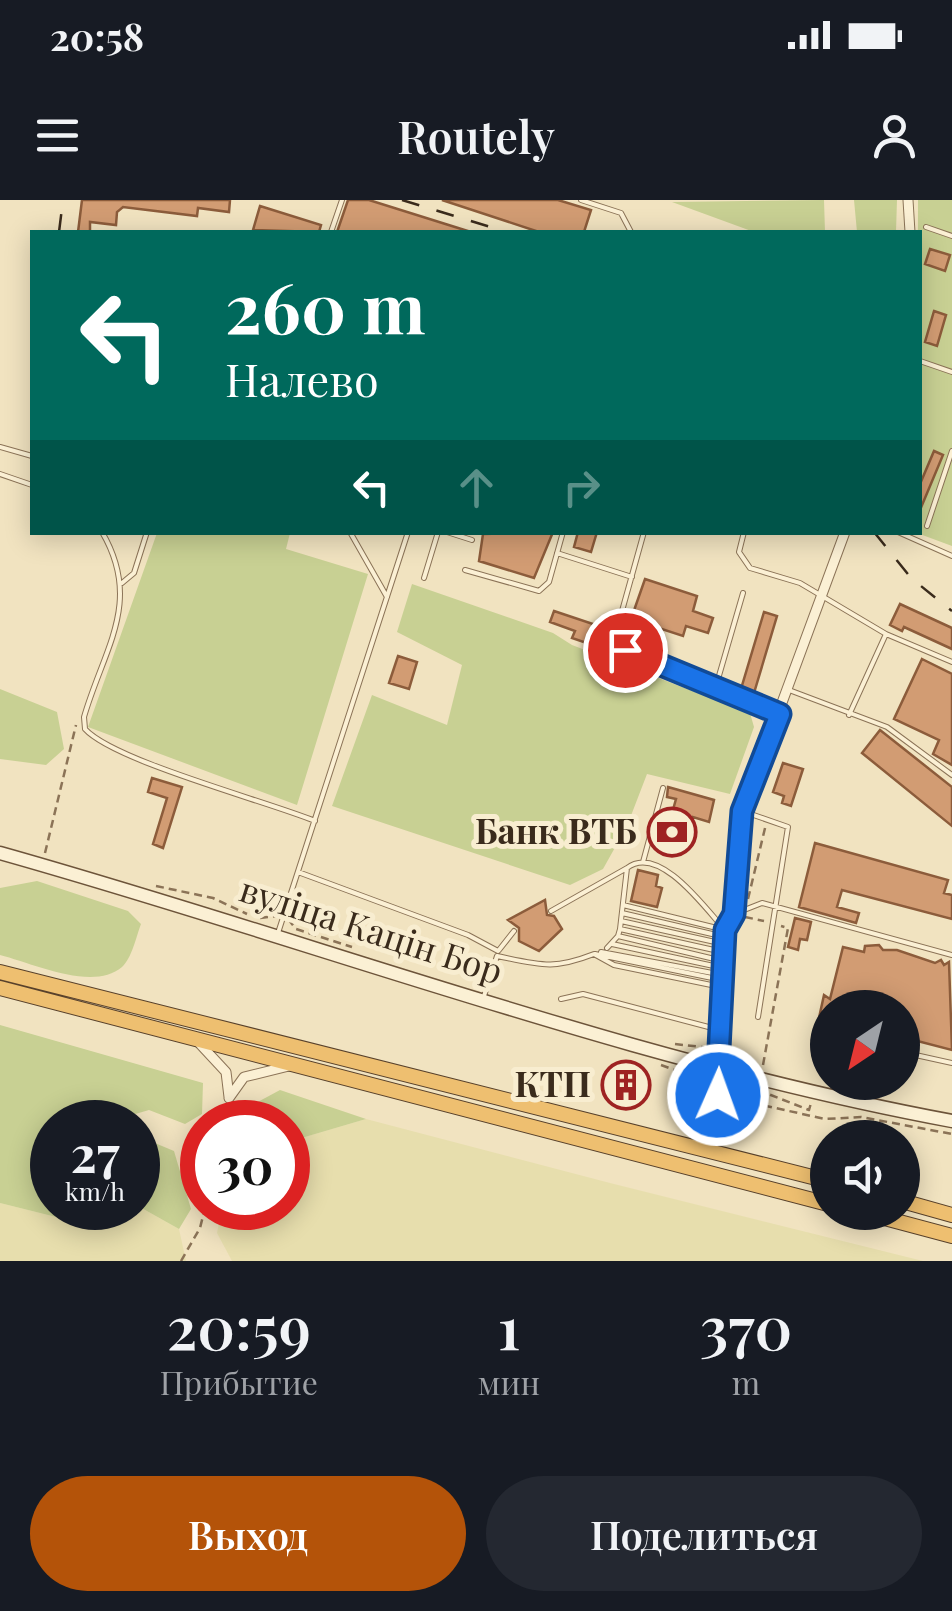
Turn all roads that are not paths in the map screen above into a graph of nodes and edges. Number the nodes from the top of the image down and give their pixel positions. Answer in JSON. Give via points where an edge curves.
{"nodes":[{"id":1,"x":342,"y":200,"type":"edge"},
{"id":2,"x":581,"y":200,"type":"edge"},
{"id":3,"x":908,"y":200,"type":"edge"},
{"id":4,"x":926,"y":227,"type":"dead end"},
{"id":5,"x":332,"y":230,"type":"edge"},
{"id":6,"x":630,"y":230,"type":"edge"},
{"id":7,"x":910,"y":230,"type":"edge"},
{"id":8,"x":952,"y":236,"type":"edge"},
{"id":9,"x":922,"y":361,"type":"edge"},
{"id":10,"x":952,"y":372,"type":"edge"},
{"id":11,"x":0,"y":447,"type":"edge"},
{"id":12,"x":952,"y":451,"type":"edge"},
{"id":13,"x":30,"y":455,"type":"edge"},
{"id":14,"x":0,"y":474,"type":"edge"},
{"id":15,"x":30,"y":484,"type":"edge"},
{"id":16,"x":927,"y":526,"type":"dead end"},
{"id":17,"x":104,"y":535,"type":"edge"},
{"id":18,"x":146,"y":535,"type":"edge"},
{"id":19,"x":352,"y":535,"type":"edge"},
{"id":20,"x":407,"y":535,"type":"edge"},
{"id":21,"x":437,"y":535,"type":"edge"},
{"id":22,"x":456,"y":535,"type":"edge"},
{"id":23,"x":562,"y":535,"type":"edge"},
{"id":24,"x":643,"y":535,"type":"edge"},
{"id":25,"x":743,"y":535,"type":"edge"},
{"id":26,"x":844,"y":535,"type":"edge"},
{"id":27,"x":905,"y":535,"type":"edge"},
{"id":28,"x":472,"y":540,"type":"dead end"},
{"id":29,"x":557,"y":553,"type":"junction"},
{"id":30,"x":952,"y":556,"type":"edge"},
{"id":31,"x":465,"y":570,"type":"dead end"},
{"id":32,"x":632,"y":577,"type":"junction"},
{"id":33,"x":424,"y":578,"type":"dead end"},
{"id":34,"x":122,"y":583,"type":"junction"},
{"id":35,"x":743,"y":593,"type":"dead end"},
{"id":36,"x":387,"y":597,"type":"junction"},
{"id":37,"x":824,"y":598,"type":"junction"},
{"id":38,"x":886,"y":634,"type":"junction"},
{"id":39,"x":952,"y":662,"type":"edge"},
{"id":40,"x":716,"y":686,"type":"junction"},
{"id":41,"x":789,"y":690,"type":"junction"},
{"id":42,"x":780,"y":714,"type":"junction"},
{"id":43,"x":848,"y":715,"type":"junction"},
{"id":44,"x":952,"y":774,"type":"edge"},
{"id":45,"x":664,"y":788,"type":"dead end"},
{"id":46,"x":742,"y":811,"type":"junction"},
{"id":47,"x":315,"y":821,"type":"junction"},
{"id":48,"x":0,"y":853,"type":"edge"},
{"id":49,"x":643,"y":862,"type":"junction"},
{"id":50,"x":627,"y":868,"type":"junction"},
{"id":51,"x":297,"y":872,"type":"junction"},
{"id":52,"x":623,"y":905,"type":"junction"},
{"id":53,"x":775,"y":906,"type":"junction"},
{"id":54,"x":551,"y":911,"type":"dead end"},
{"id":55,"x":734,"y":914,"type":"junction"},
{"id":56,"x":621,"y":917,"type":"junction"},
{"id":57,"x":620,"y":928,"type":"junction"},
{"id":58,"x":514,"y":931,"type":"dead end"},
{"id":59,"x":278,"y":933,"type":"junction"},
{"id":60,"x":618,"y":936,"type":"junction"},
{"id":61,"x":612,"y":944,"type":"junction"},
{"id":62,"x":600,"y":952,"type":"junction"},
{"id":63,"x":498,"y":953,"type":"junction"},
{"id":64,"x":952,"y":955,"type":"edge"},
{"id":65,"x":723,"y":959,"type":"junction"},
{"id":66,"x":0,"y":972,"type":"edge"},
{"id":67,"x":0,"y":988,"type":"edge"},
{"id":68,"x":482,"y":998,"type":"junction"},
{"id":69,"x":561,"y":999,"type":"dead end"},
{"id":70,"x":758,"y":1017,"type":"dead end"},
{"id":71,"x":723,"y":1031,"type":"junction"},
{"id":72,"x":189,"y":1037,"type":"junction"},
{"id":73,"x":920,"y":1056,"type":"edge"},
{"id":74,"x":952,"y":1063,"type":"edge"},
{"id":75,"x":297,"y":1065,"type":"junction"},
{"id":76,"x":722,"y":1072,"type":"junction"},
{"id":77,"x":952,"y":1121,"type":"edge"},
{"id":78,"x":706,"y":1149,"type":"junction"},
{"id":79,"x":810,"y":1177,"type":"edge"},
{"id":80,"x":810,"y":1199,"type":"edge"},
{"id":81,"x":920,"y":1207,"type":"edge"},
{"id":82,"x":952,"y":1215,"type":"edge"},
{"id":83,"x":920,"y":1227,"type":"edge"},
{"id":84,"x":952,"y":1236,"type":"edge"}],
"edges":[{"from":1,"to":5,"type":"lane"},
{"from":2,"to":6,"type":"lane","via":[[621,213]]},
{"from":3,"to":7,"type":"street"},
{"from":4,"to":8,"type":"lane"},
{"from":9,"to":10,"type":"lane"},
{"from":11,"to":13,"type":"lane"},
{"from":12,"to":16,"type":"lane"},
{"from":14,"to":15,"type":"lane"},
{"from":17,"to":34,"type":"lane"},
{"from":18,"to":34,"type":"lane","via":[[134,573]]},
{"from":19,"to":36,"type":"lane"},
{"from":20,"to":36,"type":"lane"},
{"from":21,"to":33,"type":"lane"},
{"from":22,"to":28,"type":"lane"},
{"from":23,"to":29,"type":"lane"},
{"from":24,"to":32,"type":"lane"},
{"from":25,"to":37,"type":"lane","via":[[742,562]]},
{"from":26,"to":37,"type":"street"},
{"from":27,"to":30,"type":"lane"},
{"from":29,"to":31,"type":"lane","via":[[549,582],[539,591]]},
{"from":29,"to":32,"type":"lane"},
{"from":32,"to":40,"type":"lane","via":[[616,644]]},
{"from":34,"to":47,"type":"lane","via":[[86,728],[105,744]]},
{"from":35,"to":40,"type":"lane"},
{"from":36,"to":47,"type":"lane"},
{"from":37,"to":38,"type":"lane"},
{"from":37,"to":41,"type":"street"},
{"from":38,"to":39,"type":"lane"},
{"from":38,"to":43,"type":"lane"},
{"from":40,"to":42,"type":"lane"},
{"from":41,"to":42,"type":"street"},
{"from":41,"to":43,"type":"lane"},
{"from":42,"to":46,"type":"street"},
{"from":43,"to":44,"type":"lane","via":[[887,727]]},
{"from":45,"to":49,"type":"lane"},
{"from":46,"to":53,"type":"lane","via":[[788,827]]},
{"from":46,"to":55,"type":"street"},
{"from":47,"to":51,"type":"lane"},
{"from":48,"to":59,"type":"main road","name":"вуліца Кацін Бор"},
{"from":49,"to":50,"type":"lane"},
{"from":49,"to":65,"type":"lane","via":[[683,882]]},
{"from":50,"to":52,"type":"lane"},
{"from":50,"to":54,"type":"lane"},
{"from":51,"to":59,"type":"lane"},
{"from":51,"to":63,"type":"lane","via":[[468,934]]},
{"from":52,"to":56,"type":"lane"},
{"from":52,"to":65,"type":"lane"},
{"from":53,"to":55,"type":"lane","via":[[762,903]]},
{"from":53,"to":64,"type":"lane"},
{"from":53,"to":70,"type":"lane"},
{"from":55,"to":65,"type":"street"},
{"from":56,"to":57,"type":"lane"},
{"from":56,"to":65,"type":"lane"},
{"from":57,"to":60,"type":"lane"},
{"from":57,"to":65,"type":"lane"},
{"from":58,"to":63,"type":"lane"},
{"from":59,"to":68,"type":"main road","name":"вуліца Кацін Бор"},
{"from":60,"to":61,"type":"lane"},
{"from":60,"to":65,"type":"lane"},
{"from":61,"to":62,"type":"lane"},
{"from":61,"to":65,"type":"lane"},
{"from":62,"to":63,"type":"lane","via":[[569,966]]},
{"from":62,"to":65,"type":"lane"},
{"from":62,"to":65,"type":"lane","via":[[614,966]]},
{"from":63,"to":68,"type":"lane"},
{"from":65,"to":71,"type":"street"},
{"from":66,"to":78,"type":"highway"},
{"from":67,"to":72,"type":"highway"},
{"from":68,"to":76,"type":"main road","name":"вуліца Кацін Бор"},
{"from":69,"to":71,"type":"lane","via":[[583,994]]},
{"from":71,"to":76,"type":"street"},
{"from":72,"to":75,"type":"highway"},
{"from":72,"to":75,"type":"street","via":[[220,1062],[229,1098],[244,1077]]},
{"from":73,"to":74,"type":"lane"},
{"from":75,"to":80,"type":"highway"},
{"from":76,"to":77,"type":"main road","name":"вуліца Кацін Бор"},
{"from":76,"to":78,"type":"street"},
{"from":78,"to":79,"type":"highway"},
{"from":81,"to":82,"type":"highway"},
{"from":83,"to":84,"type":"highway"}]}
